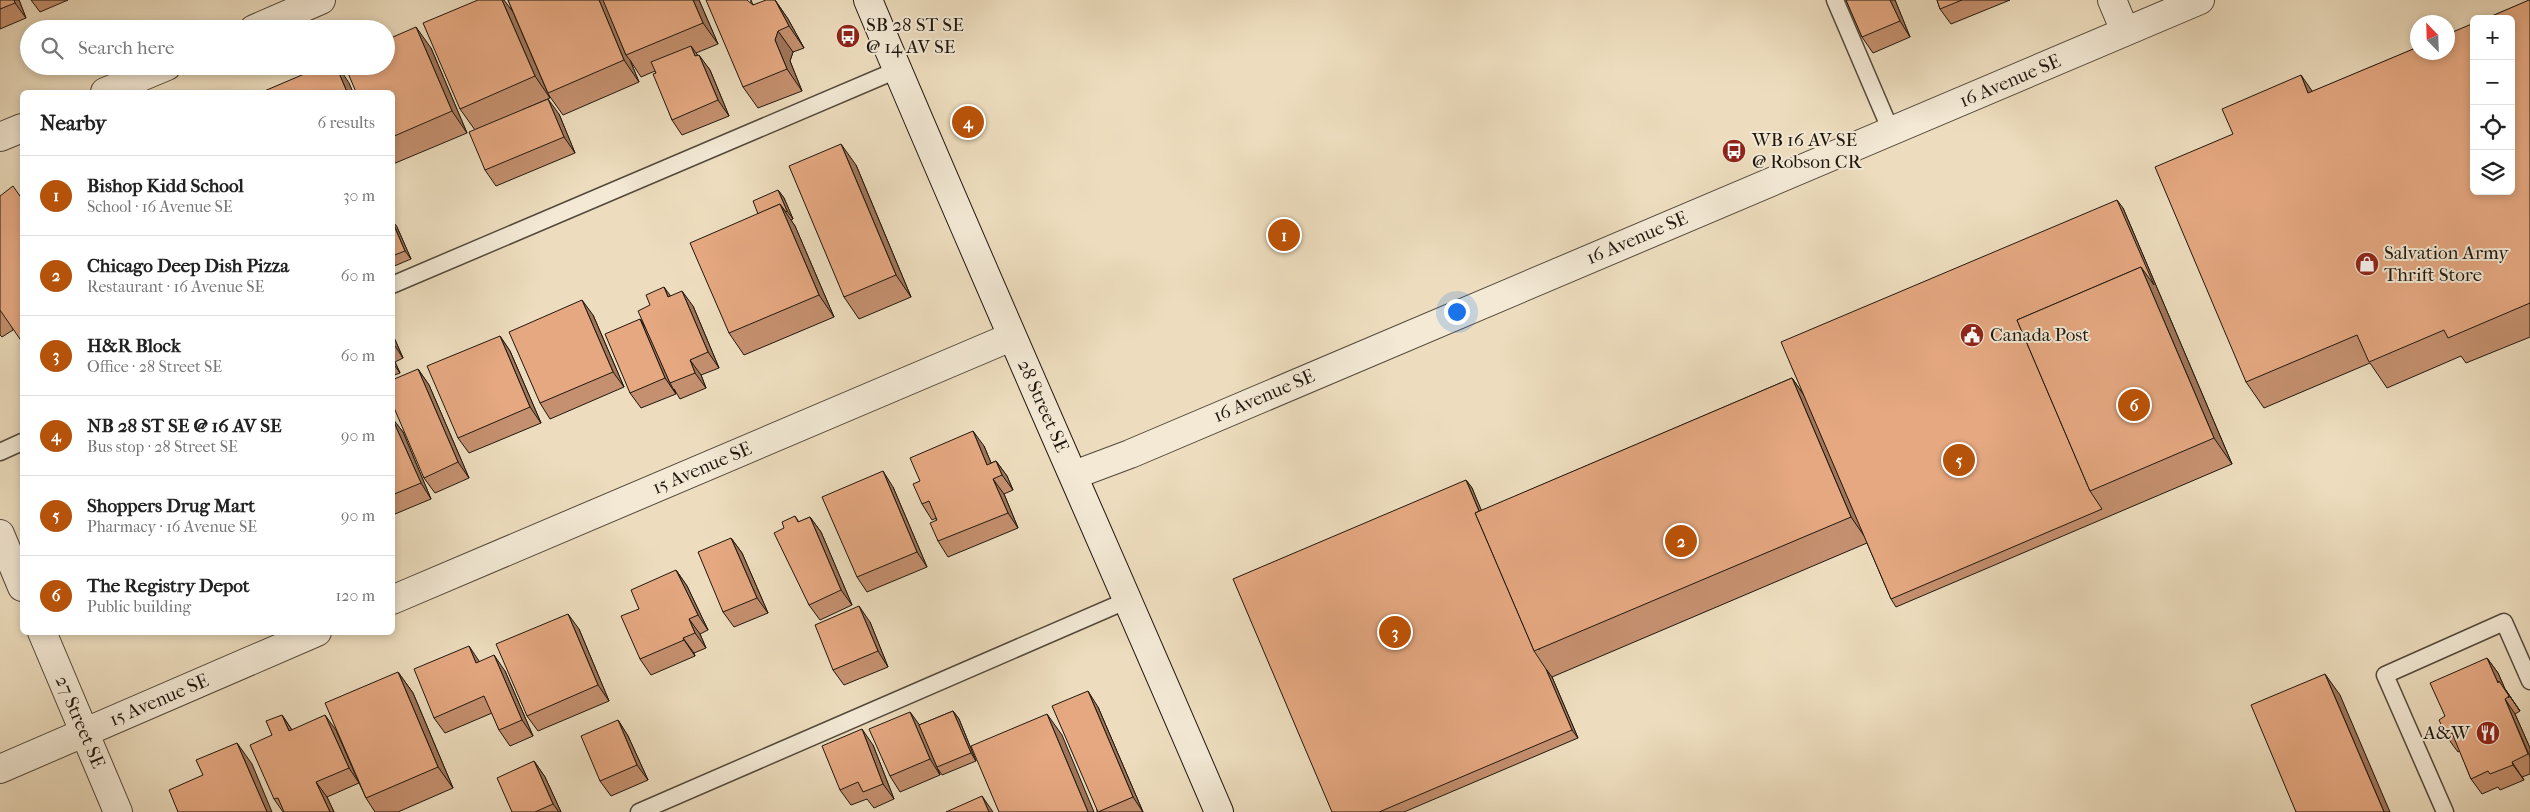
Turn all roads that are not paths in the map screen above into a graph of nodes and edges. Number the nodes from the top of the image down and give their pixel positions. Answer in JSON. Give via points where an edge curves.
{"nodes":[{"id":1,"x":321,"y":0,"type":"edge"},
{"id":2,"x":868,"y":0,"type":"edge"},
{"id":3,"x":1835,"y":0,"type":"edge"},
{"id":4,"x":2112,"y":0,"type":"edge"},
{"id":5,"x":2200,"y":0,"type":"edge"},
{"id":6,"x":275,"y":20,"type":"edge"},
{"id":7,"x":2125,"y":31,"type":"junction"},
{"id":8,"x":897,"y":70,"type":"junction"},
{"id":9,"x":145,"y":75,"type":"edge"},
{"id":10,"x":110,"y":90,"type":"edge"},
{"id":11,"x":20,"y":129,"type":"edge"},
{"id":12,"x":1891,"y":131,"type":"junction"},
{"id":13,"x":0,"y":138,"type":"edge"},
{"id":14,"x":395,"y":284,"type":"edge"},
{"id":15,"x":1011,"y":337,"type":"junction"},
{"id":16,"x":20,"y":443,"type":"edge"},
{"id":17,"x":0,"y":452,"type":"edge"},
{"id":18,"x":1074,"y":475,"type":"junction"},
{"id":19,"x":0,"y":534,"type":"edge"},
{"id":20,"x":20,"y":582,"type":"edge"},
{"id":21,"x":395,"y":599,"type":"edge"},
{"id":22,"x":1128,"y":600,"type":"junction"},
{"id":23,"x":43,"y":635,"type":"edge"},
{"id":24,"x":310,"y":635,"type":"edge"},
{"id":25,"x":2530,"y":681,"type":"edge"},
{"id":26,"x":84,"y":732,"type":"junction"},
{"id":27,"x":0,"y":769,"type":"edge"},
{"id":28,"x":118,"y":812,"type":"edge"},
{"id":29,"x":639,"y":812,"type":"edge"},
{"id":30,"x":1219,"y":812,"type":"edge"},
{"id":31,"x":2446,"y":812,"type":"edge"}],
"edges":[{"from":1,"to":6,"type":"street"},
{"from":2,"to":8,"type":"street","name":"28 Street SE"},
{"from":3,"to":12,"type":"lane"},
{"from":4,"to":7,"type":"street"},
{"from":5,"to":7,"type":"street","name":"16 Avenue SE"},
{"from":7,"to":12,"type":"street","name":"16 Avenue SE"},
{"from":8,"to":14,"type":"lane"},
{"from":8,"to":15,"type":"street","name":"28 Street SE"},
{"from":9,"to":10,"type":"street"},
{"from":11,"to":13,"type":"street"},
{"from":12,"to":18,"type":"street","name":"16 Avenue SE"},
{"from":15,"to":18,"type":"street","name":"28 Street SE"},
{"from":15,"to":21,"type":"street","name":"15 Avenue SE"},
{"from":16,"to":17,"type":"lane"},
{"from":18,"to":22,"type":"street","name":"28 Street SE"},
{"from":19,"to":20,"type":"street"},
{"from":22,"to":29,"type":"lane"},
{"from":22,"to":30,"type":"street","name":"28 Street SE"},
{"from":23,"to":26,"type":"street","name":"27 Street SE"},
{"from":24,"to":26,"type":"street","name":"15 Avenue SE"},
{"from":25,"to":31,"type":"lane","via":[[2504,622],[2385,674]]},
{"from":26,"to":27,"type":"street","name":"15 Avenue SE"},
{"from":26,"to":28,"type":"street","name":"27 Street SE"}]}
